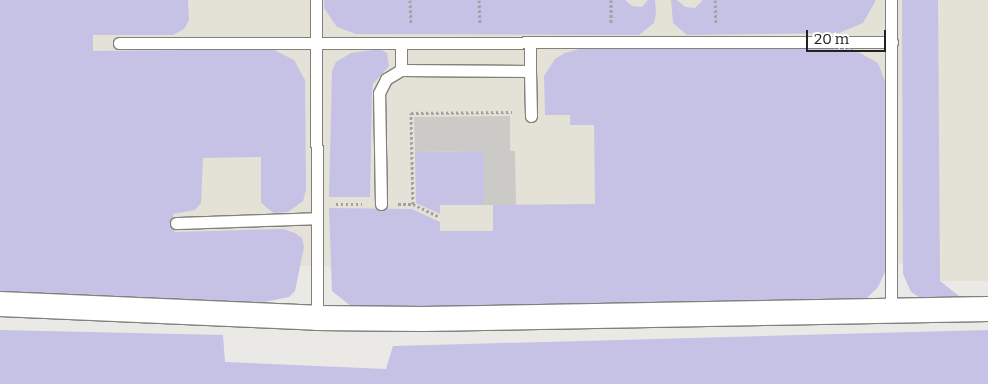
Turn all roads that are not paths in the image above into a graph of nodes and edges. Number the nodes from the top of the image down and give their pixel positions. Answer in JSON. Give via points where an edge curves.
{"nodes":[{"id":1,"x":316,"y":0,"type":"edge"},
{"id":2,"x":891,"y":0,"type":"edge"},
{"id":3,"x":530,"y":42,"type":"junction"},
{"id":4,"x":892,"y":42,"type":"junction"},
{"id":5,"x":120,"y":43,"type":"dead end"},
{"id":6,"x":317,"y":43,"type":"junction"},
{"id":7,"x":401,"y":43,"type":"junction"},
{"id":8,"x":401,"y":70,"type":"junction"},
{"id":9,"x":530,"y":71,"type":"junction"},
{"id":10,"x":530,"y":114,"type":"road end"},
{"id":11,"x":381,"y":204,"type":"dead end"},
{"id":12,"x":317,"y":218,"type":"junction"},
{"id":13,"x":176,"y":223,"type":"dead end"},
{"id":14,"x":0,"y":304,"type":"edge"},
{"id":15,"x":988,"y":309,"type":"edge"},
{"id":16,"x":891,"y":310,"type":"junction"},
{"id":17,"x":316,"y":318,"type":"junction"}],
"edges":[{"from":1,"to":6,"type":"lane"},
{"from":2,"to":4,"type":"lane"},
{"from":3,"to":4,"type":"lane"},
{"from":3,"to":7,"type":"lane"},
{"from":3,"to":9,"type":"lane"},
{"from":4,"to":16,"type":"lane"},
{"from":5,"to":6,"type":"lane"},
{"from":6,"to":7,"type":"lane"},
{"from":6,"to":12,"type":"lane"},
{"from":7,"to":8,"type":"lane"},
{"from":8,"to":9,"type":"lane"},
{"from":8,"to":11,"type":"lane","via":[[386,80],[379,93]]},
{"from":9,"to":10,"type":"lane"},
{"from":12,"to":13,"type":"lane"},
{"from":12,"to":17,"type":"lane"},
{"from":14,"to":17,"type":"street"},
{"from":15,"to":16,"type":"street"},
{"from":16,"to":17,"type":"street"}]}
